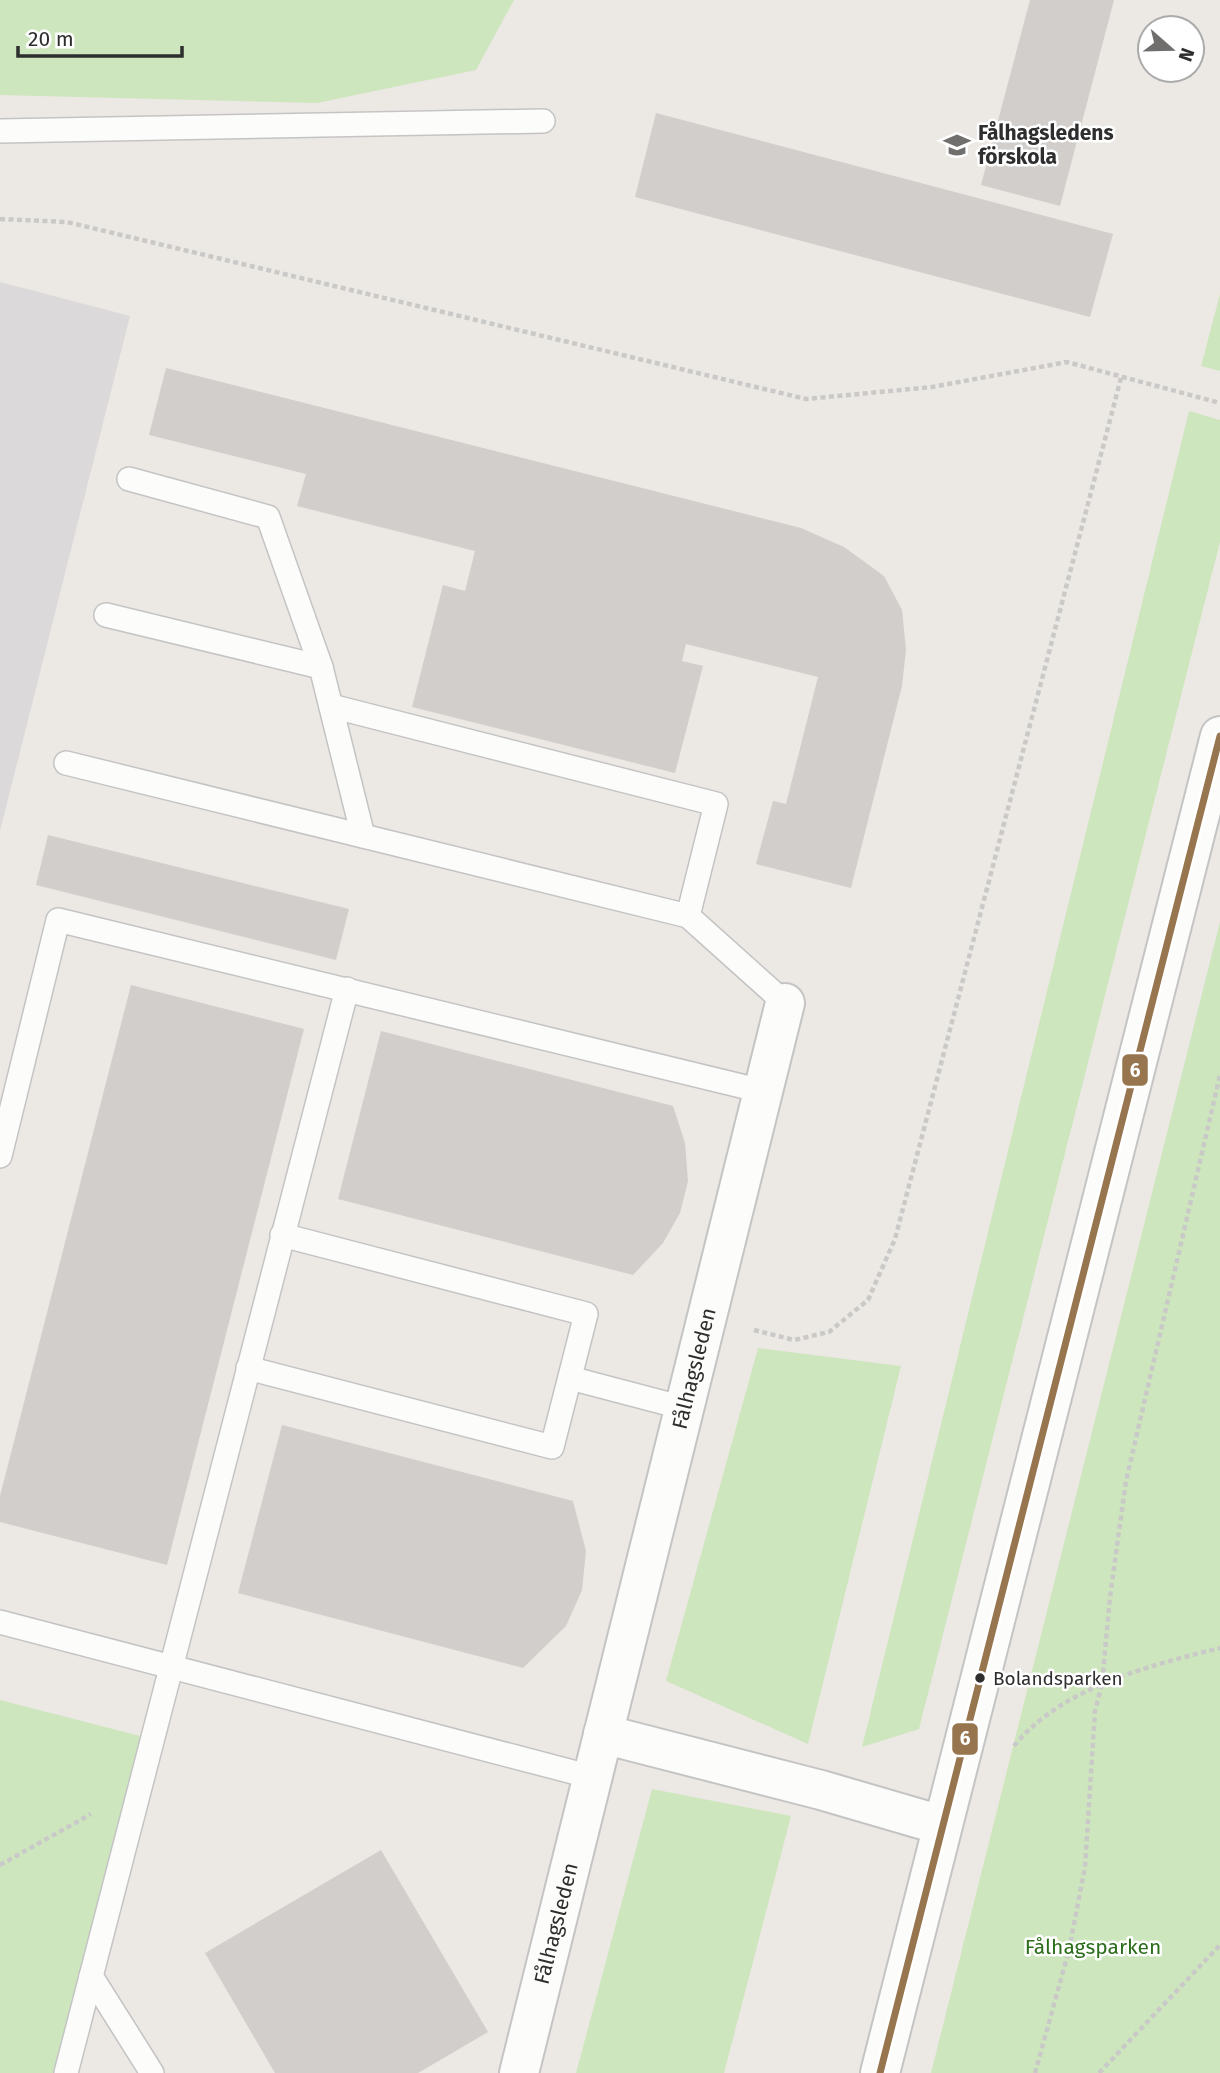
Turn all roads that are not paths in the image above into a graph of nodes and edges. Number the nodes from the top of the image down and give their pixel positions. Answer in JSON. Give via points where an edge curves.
{"nodes":[{"id":1,"x":543,"y":121,"type":"dead end"},
{"id":2,"x":0,"y":131,"type":"edge"},
{"id":3,"x":130,"y":479,"type":"dead end"},
{"id":4,"x":106,"y":615,"type":"dead end"},
{"id":5,"x":321,"y":667,"type":"junction"},
{"id":6,"x":331,"y":706,"type":"junction"},
{"id":7,"x":1220,"y":736,"type":"edge"},
{"id":8,"x":66,"y":763,"type":"dead end"},
{"id":9,"x":363,"y":836,"type":"junction"},
{"id":10,"x":688,"y":916,"type":"junction"},
{"id":11,"x":347,"y":989,"type":"junction"},
{"id":12,"x":785,"y":1003,"type":"joint"},
{"id":13,"x":762,"y":1090,"type":"junction"},
{"id":14,"x":0,"y":1156,"type":"edge"},
{"id":15,"x":282,"y":1235,"type":"junction"},
{"id":16,"x":248,"y":1368,"type":"junction"},
{"id":17,"x":570,"y":1378,"type":"junction"},
{"id":18,"x":684,"y":1408,"type":"junction"},
{"id":19,"x":0,"y":1622,"type":"edge"},
{"id":20,"x":170,"y":1667,"type":"junction"},
{"id":21,"x":603,"y":1734,"type":"junction"},
{"id":22,"x":592,"y":1777,"type":"junction"},
{"id":23,"x":941,"y":1825,"type":"junction"},
{"id":24,"x":91,"y":1976,"type":"junction"},
{"id":25,"x":66,"y":2073,"type":"edge"},
{"id":26,"x":152,"y":2073,"type":"edge"},
{"id":27,"x":519,"y":2073,"type":"edge"},
{"id":28,"x":880,"y":2073,"type":"edge"}],
"edges":[{"from":1,"to":2,"type":"lane"},
{"from":3,"to":5,"type":"lane","via":[[268,517]]},
{"from":4,"to":5,"type":"lane"},
{"from":5,"to":6,"type":"lane"},
{"from":6,"to":9,"type":"lane"},
{"from":6,"to":10,"type":"lane","via":[[716,804]]},
{"from":7,"to":23,"type":"street"},
{"from":8,"to":9,"type":"lane"},
{"from":9,"to":10,"type":"lane"},
{"from":10,"to":12,"type":"lane"},
{"from":11,"to":13,"type":"lane"},
{"from":11,"to":14,"type":"lane","via":[[58,920]]},
{"from":11,"to":15,"type":"lane"},
{"from":12,"to":13,"type":"street","name":"Fålhagsleden"},
{"from":13,"to":18,"type":"street","name":"Fålhagsleden"},
{"from":15,"to":16,"type":"lane"},
{"from":15,"to":17,"type":"lane","via":[[586,1314]]},
{"from":16,"to":17,"type":"lane","via":[[552,1447]]},
{"from":16,"to":20,"type":"lane"},
{"from":17,"to":18,"type":"lane"},
{"from":18,"to":21,"type":"street","name":"Fålhagsleden"},
{"from":19,"to":20,"type":"lane"},
{"from":20,"to":22,"type":"lane"},
{"from":20,"to":24,"type":"lane"},
{"from":21,"to":22,"type":"street","name":"Fålhagsleden"},
{"from":21,"to":23,"type":"street"},
{"from":22,"to":27,"type":"street","name":"Fålhagsleden"},
{"from":23,"to":28,"type":"street"},
{"from":24,"to":25,"type":"lane"},
{"from":24,"to":26,"type":"lane"}]}
